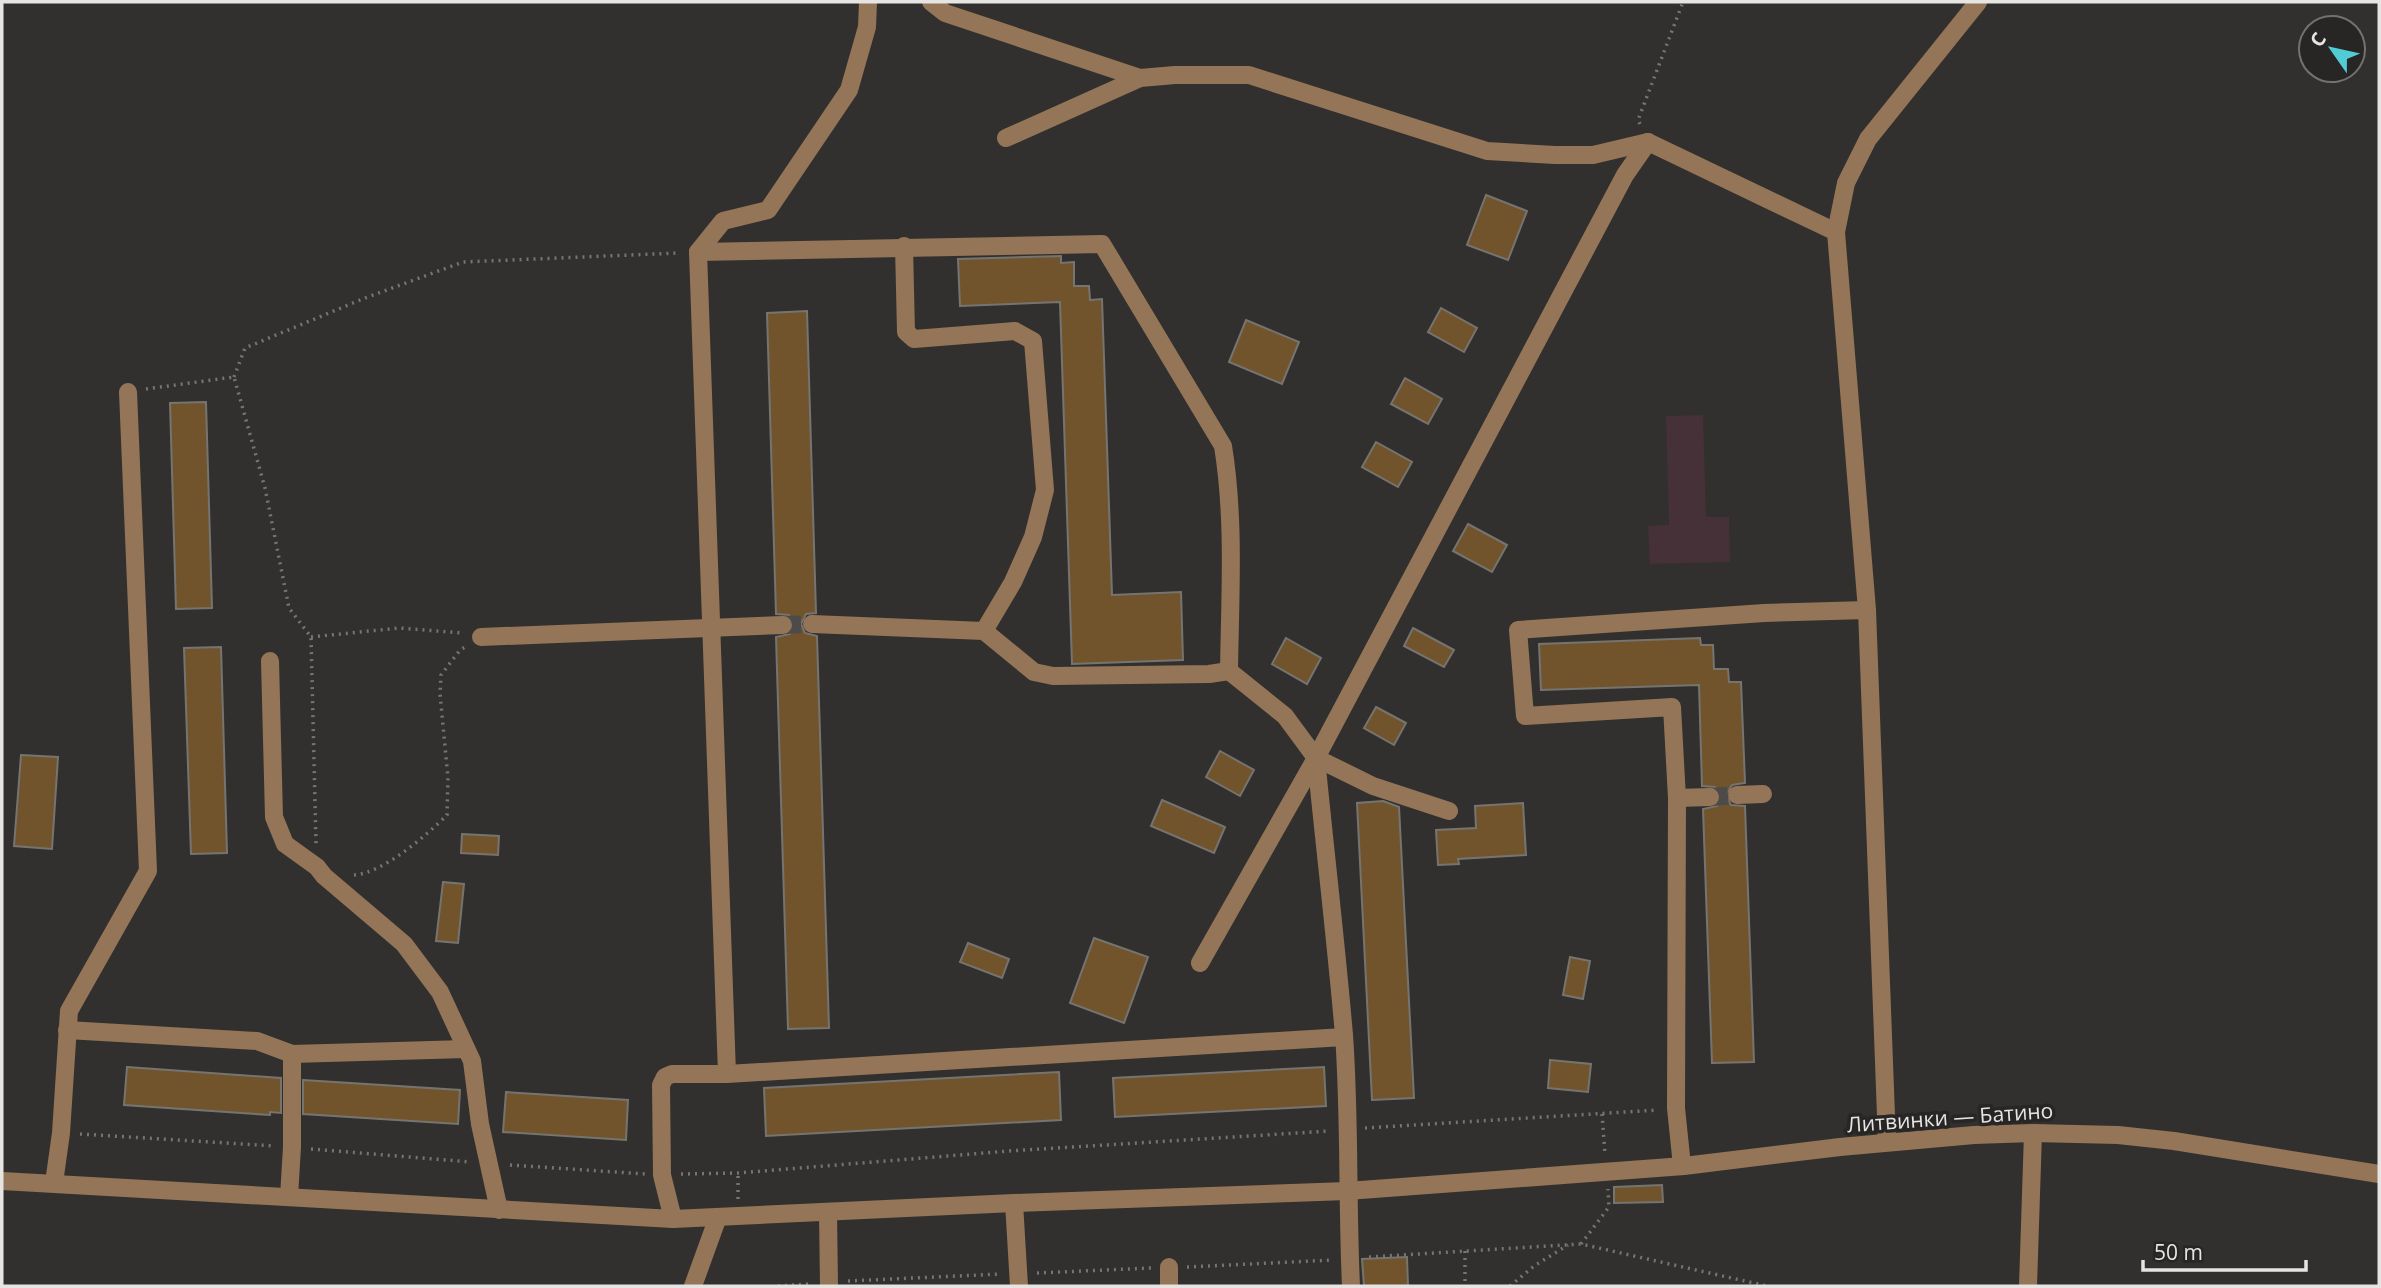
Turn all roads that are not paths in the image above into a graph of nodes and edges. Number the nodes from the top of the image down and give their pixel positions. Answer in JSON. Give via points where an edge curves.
{"nodes":[{"id":1,"x":868,"y":2,"type":"edge"},
{"id":2,"x":931,"y":2,"type":"edge"},
{"id":3,"x":1978,"y":2,"type":"edge"},
{"id":4,"x":1140,"y":78,"type":"junction"},
{"id":5,"x":1006,"y":138,"type":"dead end"},
{"id":6,"x":1648,"y":142,"type":"junction"},
{"id":7,"x":1836,"y":232,"type":"junction"},
{"id":8,"x":904,"y":246,"type":"junction"},
{"id":9,"x":698,"y":252,"type":"junction"},
{"id":10,"x":128,"y":392,"type":"road end"},
{"id":11,"x":1867,"y":610,"type":"junction"},
{"id":12,"x":812,"y":624,"type":"tunnel mouth"},
{"id":13,"x":783,"y":625,"type":"tunnel mouth"},
{"id":14,"x":713,"y":628,"type":"junction"},
{"id":15,"x":984,"y":631,"type":"junction"},
{"id":16,"x":481,"y":637,"type":"road end"},
{"id":17,"x":270,"y":661,"type":"dead end"},
{"id":18,"x":1229,"y":671,"type":"junction"},
{"id":19,"x":1316,"y":758,"type":"junction"},
{"id":20,"x":1763,"y":794,"type":"dead end"},
{"id":21,"x":1737,"y":796,"type":"tunnel mouth"},
{"id":22,"x":1710,"y":797,"type":"tunnel mouth"},
{"id":23,"x":1677,"y":798,"type":"junction"},
{"id":24,"x":1450,"y":811,"type":"dead end"},
{"id":25,"x":1200,"y":963,"type":"dead end"},
{"id":26,"x":67,"y":1030,"type":"junction"},
{"id":27,"x":1344,"y":1037,"type":"junction"},
{"id":28,"x":466,"y":1049,"type":"junction"},
{"id":29,"x":292,"y":1054,"type":"junction"},
{"id":30,"x":727,"y":1074,"type":"junction"},
{"id":31,"x":2033,"y":1133,"type":"junction"},
{"id":32,"x":1886,"y":1142,"type":"junction"},
{"id":33,"x":1682,"y":1167,"type":"junction"},
{"id":34,"x":2379,"y":1174,"type":"edge"},
{"id":35,"x":2,"y":1181,"type":"edge"},
{"id":36,"x":54,"y":1183,"type":"junction"},
{"id":37,"x":1347,"y":1191,"type":"junction"},
{"id":38,"x":289,"y":1197,"type":"junction"},
{"id":39,"x":1014,"y":1203,"type":"junction"},
{"id":40,"x":499,"y":1210,"type":"junction"},
{"id":41,"x":828,"y":1212,"type":"junction"},
{"id":42,"x":718,"y":1217,"type":"junction"},
{"id":43,"x":673,"y":1219,"type":"junction"},
{"id":44,"x":1169,"y":1267,"type":"road end"},
{"id":45,"x":1019,"y":1280,"type":"edge"},
{"id":46,"x":829,"y":1284,"type":"edge"},
{"id":47,"x":693,"y":1286,"type":"edge"},
{"id":48,"x":1169,"y":1286,"type":"edge"},
{"id":49,"x":1351,"y":1286,"type":"edge"},
{"id":50,"x":2028,"y":1286,"type":"edge"}],
"edges":[{"from":1,"to":9,"type":"street","via":[[867,27],[849,90],[768,210],[723,221]]},
{"from":2,"to":4,"type":"street","via":[[945,13]]},
{"from":3,"to":7,"type":"street","via":[[1868,139],[1846,183]]},
{"from":4,"to":5,"type":"street"},
{"from":4,"to":6,"type":"street","via":[[1249,75],[1487,151],[1593,155]]},
{"from":6,"to":7,"type":"street"},
{"from":6,"to":19,"type":"street","via":[[1625,175]]},
{"from":7,"to":11,"type":"street"},
{"from":8,"to":9,"type":"street"},
{"from":8,"to":15,"type":"street","via":[[906,332],[915,339],[1016,331],[1033,341],[1045,490],[1033,537]]},
{"from":8,"to":18,"type":"street","via":[[1095,243],[1107,249],[1223,446],[1231,558]]},
{"from":9,"to":14,"type":"street"},
{"from":10,"to":26,"type":"street","via":[[148,871],[69,1011]]},
{"from":11,"to":23,"type":"street","via":[[1517,630],[1525,716],[1672,707]]},
{"from":11,"to":32,"type":"street"},
{"from":12,"to":15,"type":"street"},
{"from":13,"to":14,"type":"street"},
{"from":14,"to":16,"type":"street"},
{"from":14,"to":30,"type":"street"},
{"from":15,"to":18,"type":"street","via":[[1034,672],[1053,676]]},
{"from":17,"to":28,"type":"street","via":[[274,817],[285,844],[404,944],[440,992]]},
{"from":18,"to":19,"type":"street","via":[[1285,716]]},
{"from":19,"to":24,"type":"street","via":[[1373,786]]},
{"from":19,"to":25,"type":"street"},
{"from":19,"to":27,"type":"street"},
{"from":20,"to":21,"type":"street"},
{"from":22,"to":23,"type":"street"},
{"from":23,"to":33,"type":"street","via":[[1676,1108]]},
{"from":26,"to":29,"type":"street","via":[[257,1041]]},
{"from":26,"to":36,"type":"street"},
{"from":27,"to":30,"type":"street"},
{"from":27,"to":37,"type":"street"},
{"from":28,"to":29,"type":"street"},
{"from":28,"to":40,"type":"street"},
{"from":29,"to":38,"type":"street"},
{"from":30,"to":43,"type":"street","via":[[672,1074],[661,1085],[662,1175]]},
{"from":31,"to":32,"type":"street","name":"Литвинки — Батино"},
{"from":31,"to":34,"type":"street","name":"Литвинки — Батино","via":[[2174,1141]]},
{"from":31,"to":50,"type":"street"},
{"from":32,"to":33,"type":"street","name":"Литвинки — Батино"},
{"from":33,"to":37,"type":"street","name":"Литвинки — Батино"},
{"from":35,"to":36,"type":"street","name":"Литвинки — Батино"},
{"from":36,"to":38,"type":"street","name":"Литвинки — Батино"},
{"from":37,"to":39,"type":"street","name":"Литвинки — Батино"},
{"from":37,"to":49,"type":"street"},
{"from":38,"to":40,"type":"street","name":"Литвинки — Батино"},
{"from":39,"to":41,"type":"street","name":"Литвинки — Батино"},
{"from":39,"to":45,"type":"street"},
{"from":40,"to":43,"type":"street","name":"Литвинки — Батино"},
{"from":41,"to":42,"type":"street","name":"Литвинки — Батино"},
{"from":41,"to":46,"type":"street"},
{"from":42,"to":43,"type":"street","name":"Литвинки — Батино"},
{"from":42,"to":47,"type":"street"},
{"from":44,"to":48,"type":"street"}]}
